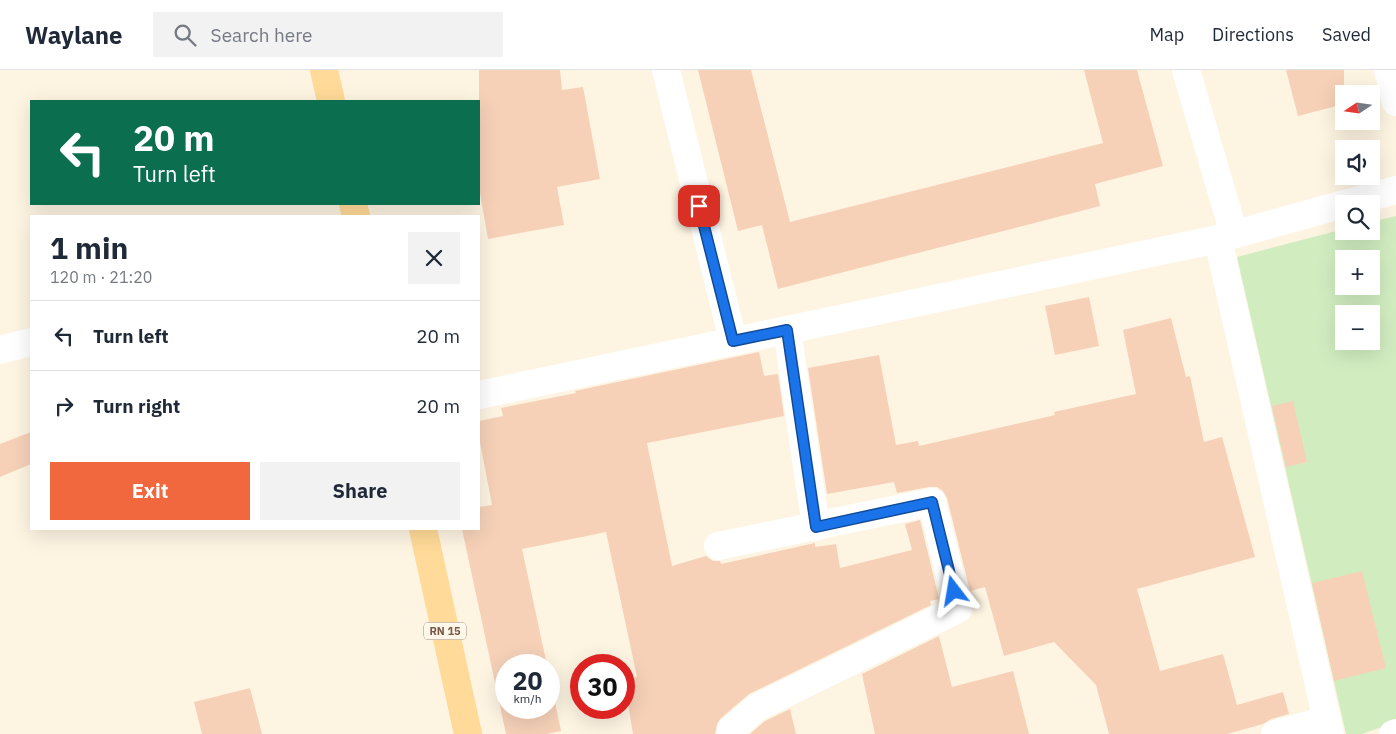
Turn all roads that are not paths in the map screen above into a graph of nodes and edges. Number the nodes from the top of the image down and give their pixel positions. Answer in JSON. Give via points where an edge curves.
{"nodes":[{"id":1,"x":324,"y":70,"type":"edge"},
{"id":2,"x":666,"y":70,"type":"edge"},
{"id":3,"x":1186,"y":70,"type":"edge"},
{"id":4,"x":1388,"y":70,"type":"edge"},
{"id":5,"x":331,"y":100,"type":"edge"},
{"id":6,"x":1396,"y":102,"type":"edge"},
{"id":7,"x":1396,"y":190,"type":"edge"},
{"id":8,"x":1377,"y":195,"type":"edge"},
{"id":9,"x":1335,"y":206,"type":"edge"},
{"id":10,"x":1226,"y":236,"type":"junction"},
{"id":11,"x":787,"y":330,"type":"junction"},
{"id":12,"x":733,"y":341,"type":"junction"},
{"id":13,"x":30,"y":342,"type":"edge"},
{"id":14,"x":0,"y":350,"type":"edge"},
{"id":15,"x":480,"y":395,"type":"edge"},
{"id":16,"x":816,"y":527,"type":"junction"},
{"id":17,"x":423,"y":530,"type":"edge"},
{"id":18,"x":718,"y":546,"type":"dead end"},
{"id":19,"x":1329,"y":727,"type":"edge"},
{"id":20,"x":468,"y":734,"type":"edge"},
{"id":21,"x":731,"y":734,"type":"edge"},
{"id":22,"x":1275,"y":734,"type":"edge"}],
"edges":[{"from":1,"to":5,"type":"main road"},
{"from":2,"to":12,"type":"street"},
{"from":3,"to":10,"type":"street"},
{"from":4,"to":6,"type":"street"},
{"from":7,"to":8,"type":"street"},
{"from":9,"to":10,"type":"street"},
{"from":10,"to":11,"type":"street"},
{"from":10,"to":19,"type":"street"},
{"from":11,"to":12,"type":"street"},
{"from":11,"to":16,"type":"street"},
{"from":12,"to":15,"type":"street"},
{"from":13,"to":14,"type":"street"},
{"from":16,"to":18,"type":"street"},
{"from":16,"to":21,"type":"street","via":[[932,502],[958,609],[756,708],[731,730]]},
{"from":17,"to":20,"type":"main road","number":"RN 15"},
{"from":19,"to":22,"type":"street"}]}
